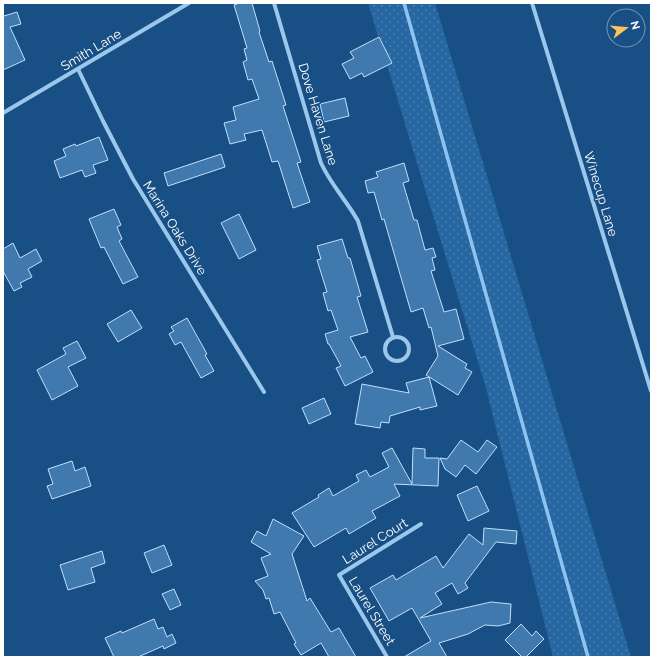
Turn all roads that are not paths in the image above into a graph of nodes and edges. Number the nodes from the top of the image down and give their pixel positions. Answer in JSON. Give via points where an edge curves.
{"nodes":[{"id":1,"x":189,"y":3,"type":"edge"},
{"id":2,"x":274,"y":3,"type":"edge"},
{"id":3,"x":532,"y":3,"type":"edge"},
{"id":4,"x":78,"y":69,"type":"junction"},
{"id":5,"x":3,"y":113,"type":"edge"},
{"id":6,"x":393,"y":337,"type":"junction"},
{"id":7,"x":651,"y":391,"type":"edge"},
{"id":8,"x":264,"y":392,"type":"dead end"},
{"id":9,"x":421,"y":524,"type":"dead end"},
{"id":10,"x":339,"y":575,"type":"joint"},
{"id":11,"x":387,"y":657,"type":"edge"}],
"edges":[{"from":1,"to":4,"type":"street","name":"Smith Lane"},
{"from":2,"to":6,"type":"street","name":"Dove Haven Lane","via":[[321,163],[327,177],[358,221]]},
{"from":3,"to":7,"type":"street","name":"Winecup Lane"},
{"from":4,"to":5,"type":"street","name":"Smith Lane"},
{"from":4,"to":8,"type":"street","name":"Marina Oaks Drive","via":[[133,180]]},
{"from":6,"to":6,"type":"street","via":[[405,340],[408,348],[407,355],[400,360],[393,360],[385,352],[387,341]]},
{"from":9,"to":10,"type":"street","name":"Laurel Court"},
{"from":10,"to":11,"type":"street","name":"Laurel Street"}]}
